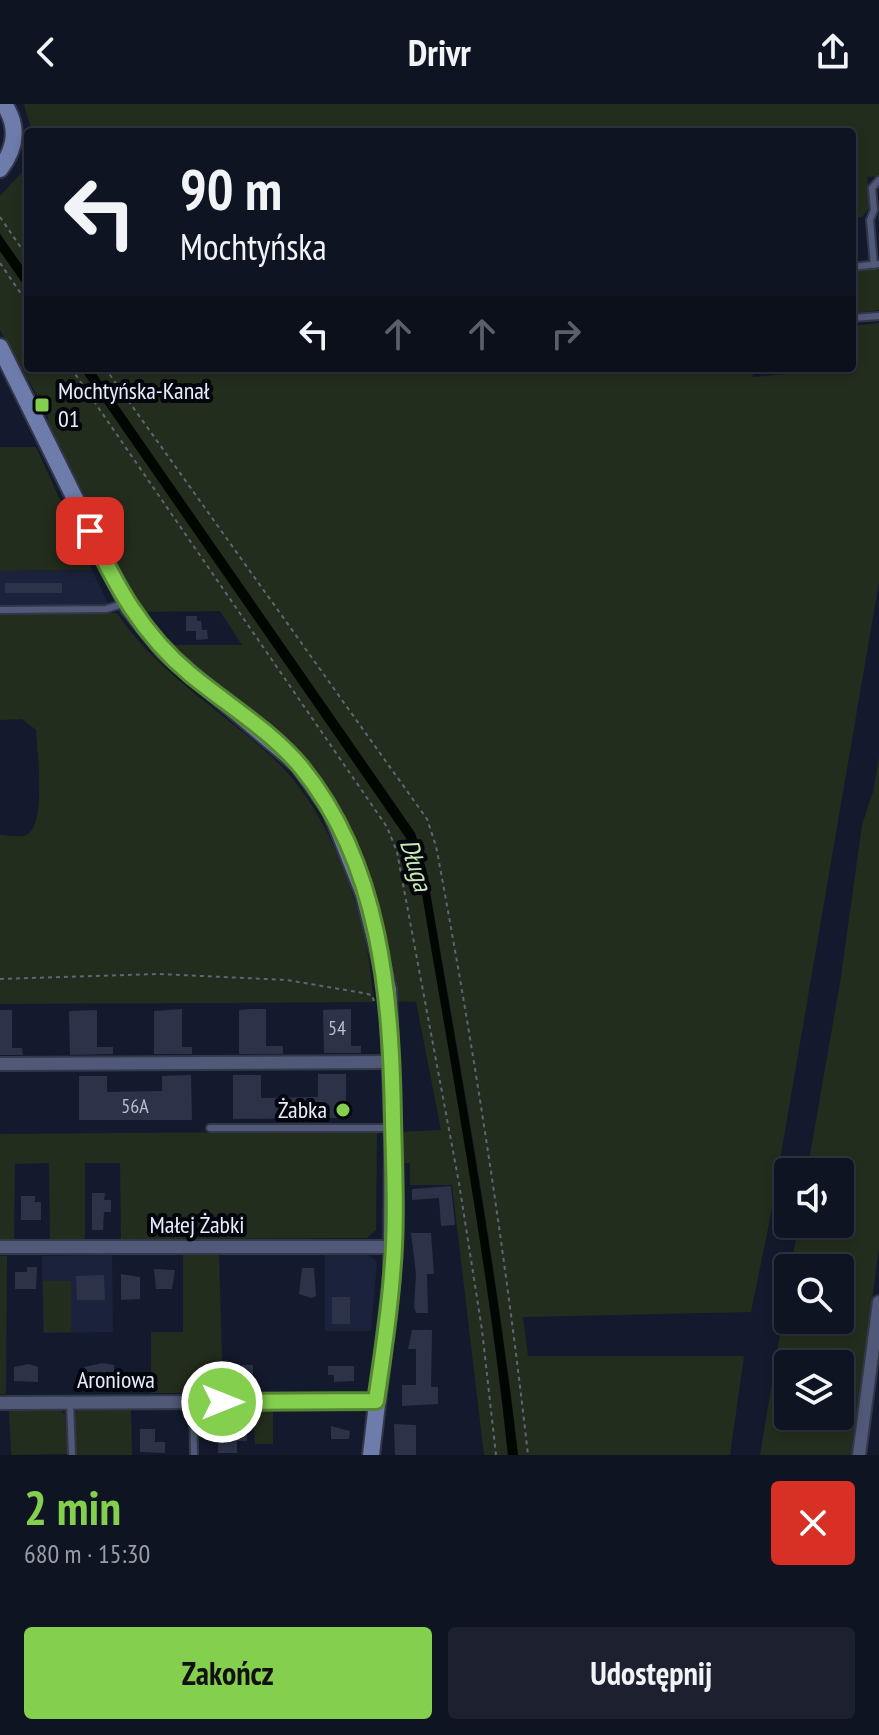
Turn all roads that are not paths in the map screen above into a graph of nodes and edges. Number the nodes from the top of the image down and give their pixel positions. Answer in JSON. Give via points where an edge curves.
{"nodes":[{"id":1,"x":4,"y":104,"type":"edge"},
{"id":2,"x":0,"y":169,"type":"edge"},
{"id":3,"x":879,"y":180,"type":"edge"},
{"id":4,"x":877,"y":265,"type":"edge"},
{"id":5,"x":856,"y":267,"type":"edge"},
{"id":6,"x":879,"y":316,"type":"edge"},
{"id":7,"x":856,"y":318,"type":"edge"},
{"id":8,"x":0,"y":347,"type":"edge"},
{"id":9,"x":126,"y":603,"type":"junction"},
{"id":10,"x":0,"y":610,"type":"edge"},
{"id":11,"x":392,"y":1062,"type":"junction"},
{"id":12,"x":0,"y":1064,"type":"edge"},
{"id":13,"x":210,"y":1128,"type":"dead end"},
{"id":14,"x":393,"y":1128,"type":"junction"},
{"id":15,"x":0,"y":1247,"type":"edge"},
{"id":16,"x":394,"y":1247,"type":"junction"},
{"id":17,"x":879,"y":1302,"type":"edge"},
{"id":18,"x":376,"y":1401,"type":"junction"},
{"id":19,"x":70,"y":1402,"type":"junction"},
{"id":20,"x":193,"y":1402,"type":"junction"},
{"id":21,"x":0,"y":1403,"type":"edge"},
{"id":22,"x":72,"y":1455,"type":"edge"},
{"id":23,"x":194,"y":1455,"type":"edge"},
{"id":24,"x":371,"y":1455,"type":"edge"},
{"id":25,"x":859,"y":1455,"type":"edge"}],
"edges":[{"from":1,"to":2,"type":"street","via":[[14,138]]},
{"from":3,"to":4,"type":"lane","via":[[872,188],[870,220]]},
{"from":4,"to":5,"type":"lane"},
{"from":6,"to":7,"type":"lane"},
{"from":8,"to":9,"type":"street"},
{"from":9,"to":10,"type":"lane","via":[[106,609]]},
{"from":9,"to":11,"type":"street","via":[[164,651],[283,749],[331,811],[379,945]]},
{"from":11,"to":12,"type":"street"},
{"from":11,"to":14,"type":"street"},
{"from":13,"to":14,"type":"lane"},
{"from":14,"to":16,"type":"street"},
{"from":15,"to":16,"type":"street","name":"Małej Żabki"},
{"from":16,"to":18,"type":"street"},
{"from":17,"to":25,"type":"street"},
{"from":18,"to":20,"type":"street","name":"Aroniowa"},
{"from":18,"to":24,"type":"street"},
{"from":19,"to":20,"type":"street","name":"Aroniowa"},
{"from":19,"to":21,"type":"street","name":"Aroniowa"},
{"from":19,"to":22,"type":"lane"},
{"from":20,"to":23,"type":"lane"}]}
